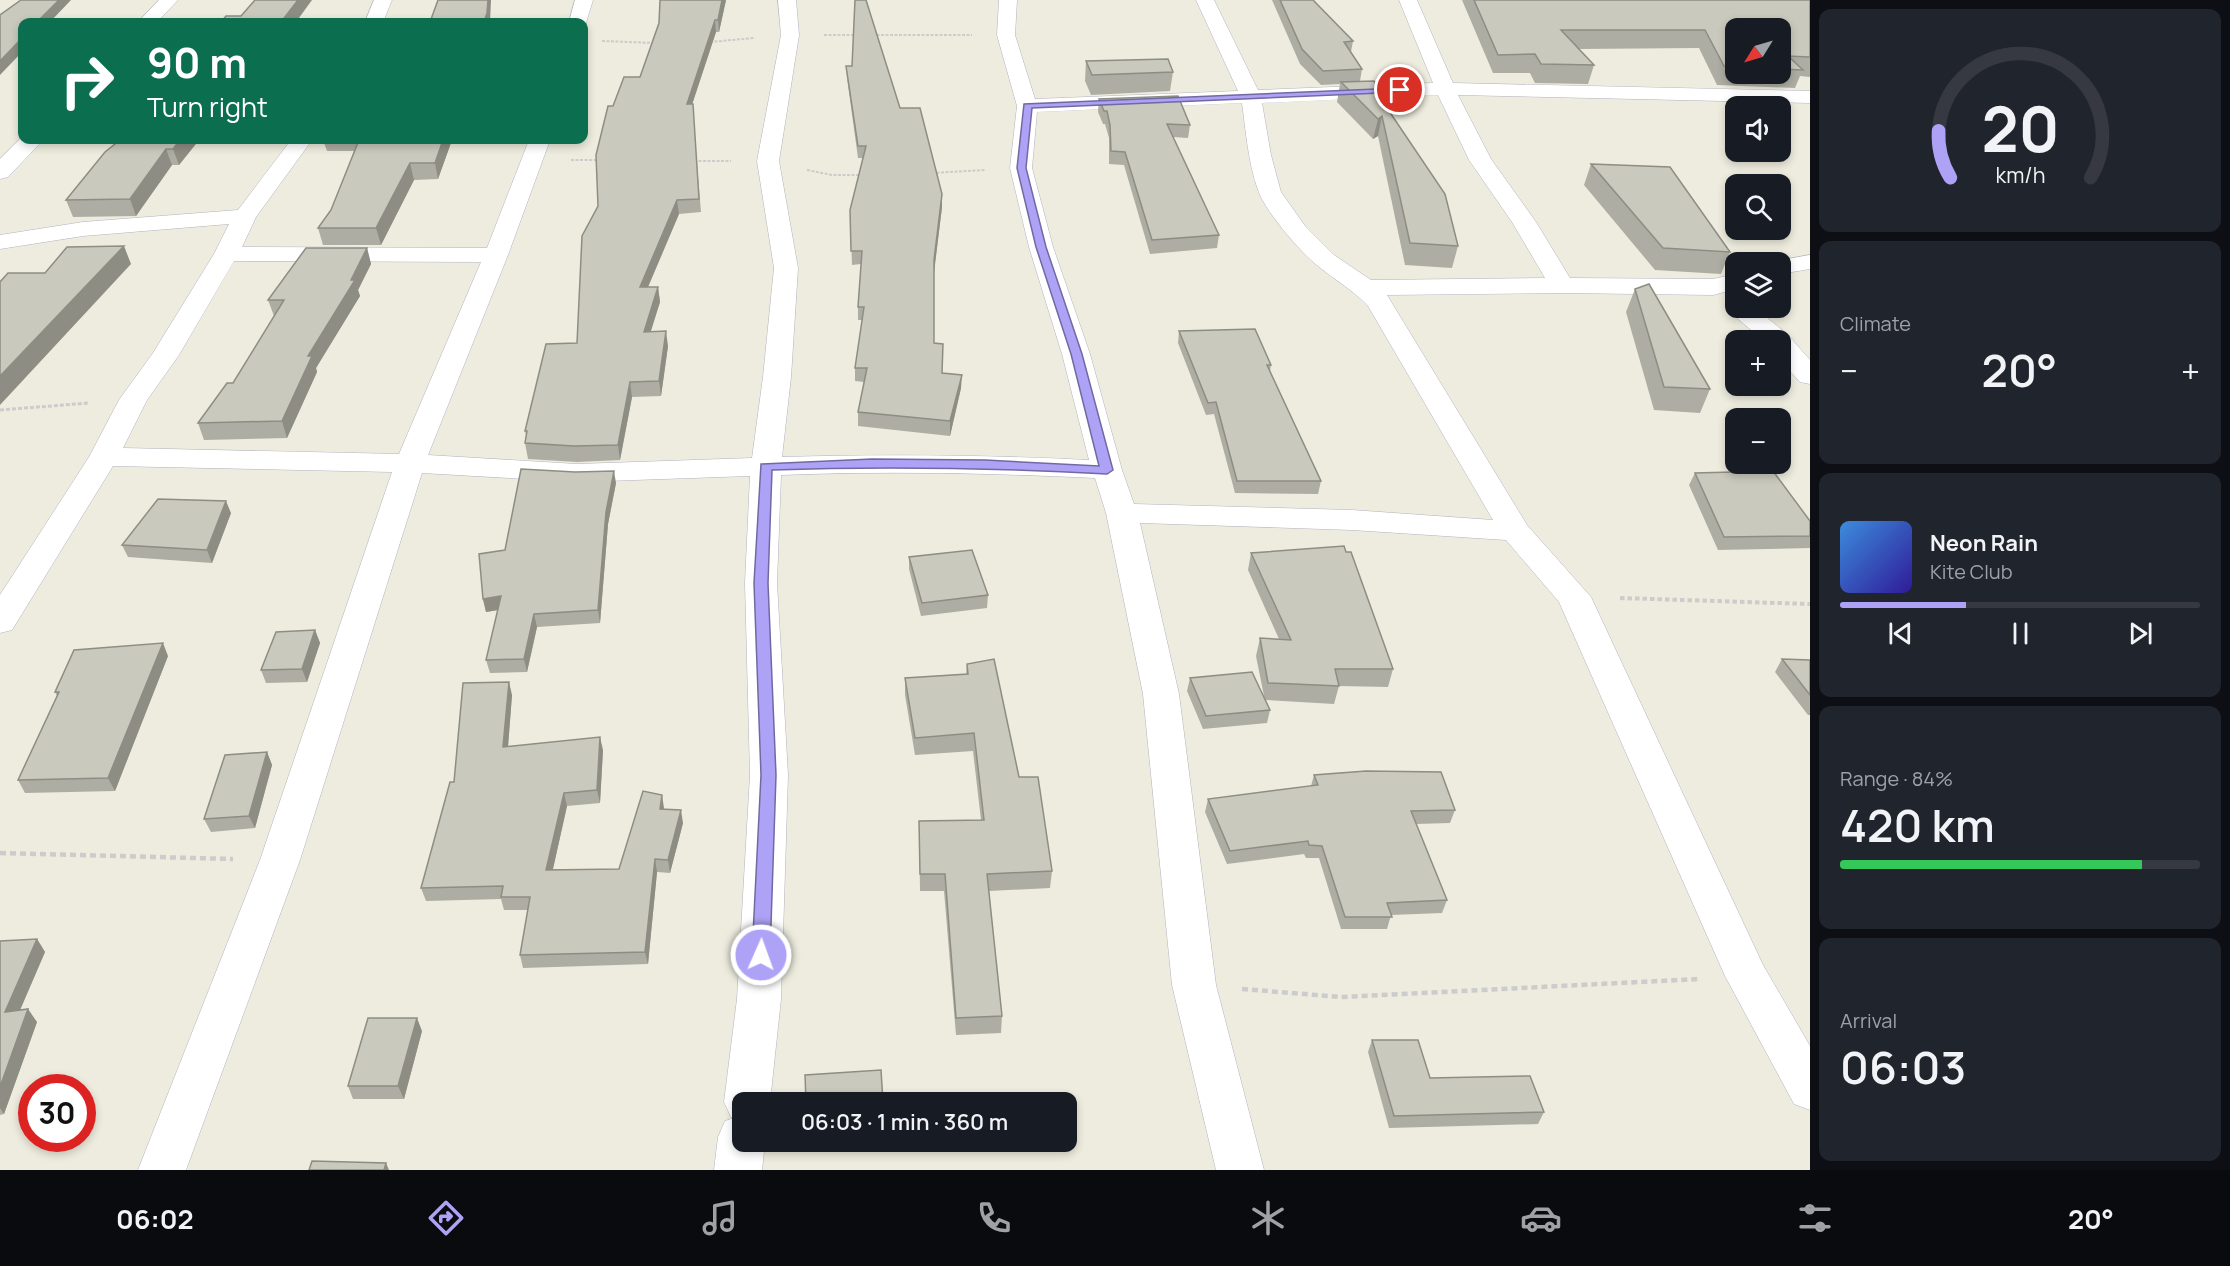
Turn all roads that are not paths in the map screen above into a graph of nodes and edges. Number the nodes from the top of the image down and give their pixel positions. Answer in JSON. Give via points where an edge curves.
{"nodes":[{"id":1,"x":169,"y":0,"type":"edge"},
{"id":2,"x":383,"y":0,"type":"edge"},
{"id":3,"x":584,"y":0,"type":"edge"},
{"id":4,"x":788,"y":0,"type":"edge"},
{"id":5,"x":1008,"y":0,"type":"edge"},
{"id":6,"x":1204,"y":0,"type":"edge"},
{"id":7,"x":1408,"y":0,"type":"edge"},
{"id":8,"x":151,"y":18,"type":"edge"},
{"id":9,"x":376,"y":18,"type":"edge"},
{"id":10,"x":579,"y":18,"type":"edge"},
{"id":11,"x":1445,"y":89,"type":"junction"},
{"id":12,"x":1251,"y":97,"type":"junction"},
{"id":13,"x":1810,"y":97,"type":"edge"},
{"id":14,"x":1028,"y":106,"type":"junction"},
{"id":15,"x":28,"y":144,"type":"edge"},
{"id":16,"x":299,"y":144,"type":"edge"},
{"id":17,"x":538,"y":144,"type":"edge"},
{"id":18,"x":0,"y":172,"type":"edge"},
{"id":19,"x":245,"y":216,"type":"junction"},
{"id":20,"x":0,"y":242,"type":"edge"},
{"id":21,"x":226,"y":254,"type":"junction"},
{"id":22,"x":496,"y":255,"type":"junction"},
{"id":23,"x":1810,"y":262,"type":"edge"},
{"id":24,"x":1791,"y":265,"type":"edge"},
{"id":25,"x":1724,"y":284,"type":"edge"},
{"id":26,"x":1562,"y":285,"type":"junction"},
{"id":27,"x":1365,"y":288,"type":"junction"},
{"id":28,"x":1751,"y":318,"type":"edge"},
{"id":29,"x":1765,"y":330,"type":"edge"},
{"id":30,"x":1791,"y":355,"type":"edge"},
{"id":31,"x":1810,"y":376,"type":"edge"},
{"id":32,"x":104,"y":457,"type":"junction"},
{"id":33,"x":410,"y":463,"type":"junction"},
{"id":34,"x":766,"y":466,"type":"junction"},
{"id":35,"x":1107,"y":470,"type":"junction"},
{"id":36,"x":1122,"y":513,"type":"junction"},
{"id":37,"x":1515,"y":531,"type":"junction"},
{"id":38,"x":0,"y":622,"type":"edge"},
{"id":39,"x":1810,"y":1089,"type":"edge"},
{"id":40,"x":748,"y":1092,"type":"edge"},
{"id":41,"x":740,"y":1152,"type":"edge"},
{"id":42,"x":162,"y":1170,"type":"edge"},
{"id":43,"x":738,"y":1170,"type":"edge"},
{"id":44,"x":1240,"y":1170,"type":"edge"}],
"edges":[{"from":1,"to":8,"type":"street"},
{"from":2,"to":9,"type":"street"},
{"from":3,"to":10,"type":"street"},
{"from":4,"to":34,"type":"street","via":[[790,34],[768,161],[786,268]]},
{"from":5,"to":14,"type":"street","via":[[1006,35]]},
{"from":6,"to":12,"type":"street"},
{"from":7,"to":11,"type":"street"},
{"from":11,"to":12,"type":"street"},
{"from":11,"to":13,"type":"street"},
{"from":11,"to":26,"type":"street","via":[[1480,160]]},
{"from":12,"to":14,"type":"street"},
{"from":12,"to":27,"type":"street","via":[[1270,192],[1297,231],[1325,260]]},
{"from":14,"to":35,"type":"street","via":[[1021,168]]},
{"from":15,"to":18,"type":"street"},
{"from":16,"to":19,"type":"street"},
{"from":17,"to":22,"type":"street"},
{"from":19,"to":20,"type":"street","via":[[82,229]]},
{"from":19,"to":21,"type":"street"},
{"from":21,"to":22,"type":"street"},
{"from":21,"to":32,"type":"street","via":[[133,400]]},
{"from":22,"to":33,"type":"street"},
{"from":23,"to":24,"type":"street"},
{"from":25,"to":26,"type":"street"},
{"from":26,"to":27,"type":"street"},
{"from":27,"to":37,"type":"street","via":[[1388,315]]},
{"from":28,"to":29,"type":"street"},
{"from":30,"to":31,"type":"street"},
{"from":32,"to":33,"type":"street"},
{"from":32,"to":38,"type":"street"},
{"from":33,"to":34,"type":"street","via":[[577,473]]},
{"from":33,"to":42,"type":"street","via":[[280,860]]},
{"from":34,"to":35,"type":"street","via":[[872,463]]},
{"from":34,"to":40,"type":"street","via":[[761,583],[769,775],[759,999]]},
{"from":35,"to":36,"type":"street"},
{"from":36,"to":37,"type":"street","via":[[1352,520]]},
{"from":36,"to":44,"type":"street","via":[[1161,694],[1194,985]]},
{"from":37,"to":39,"type":"street","via":[[1575,597],[1747,976]]},
{"from":41,"to":43,"type":"street"}]}
